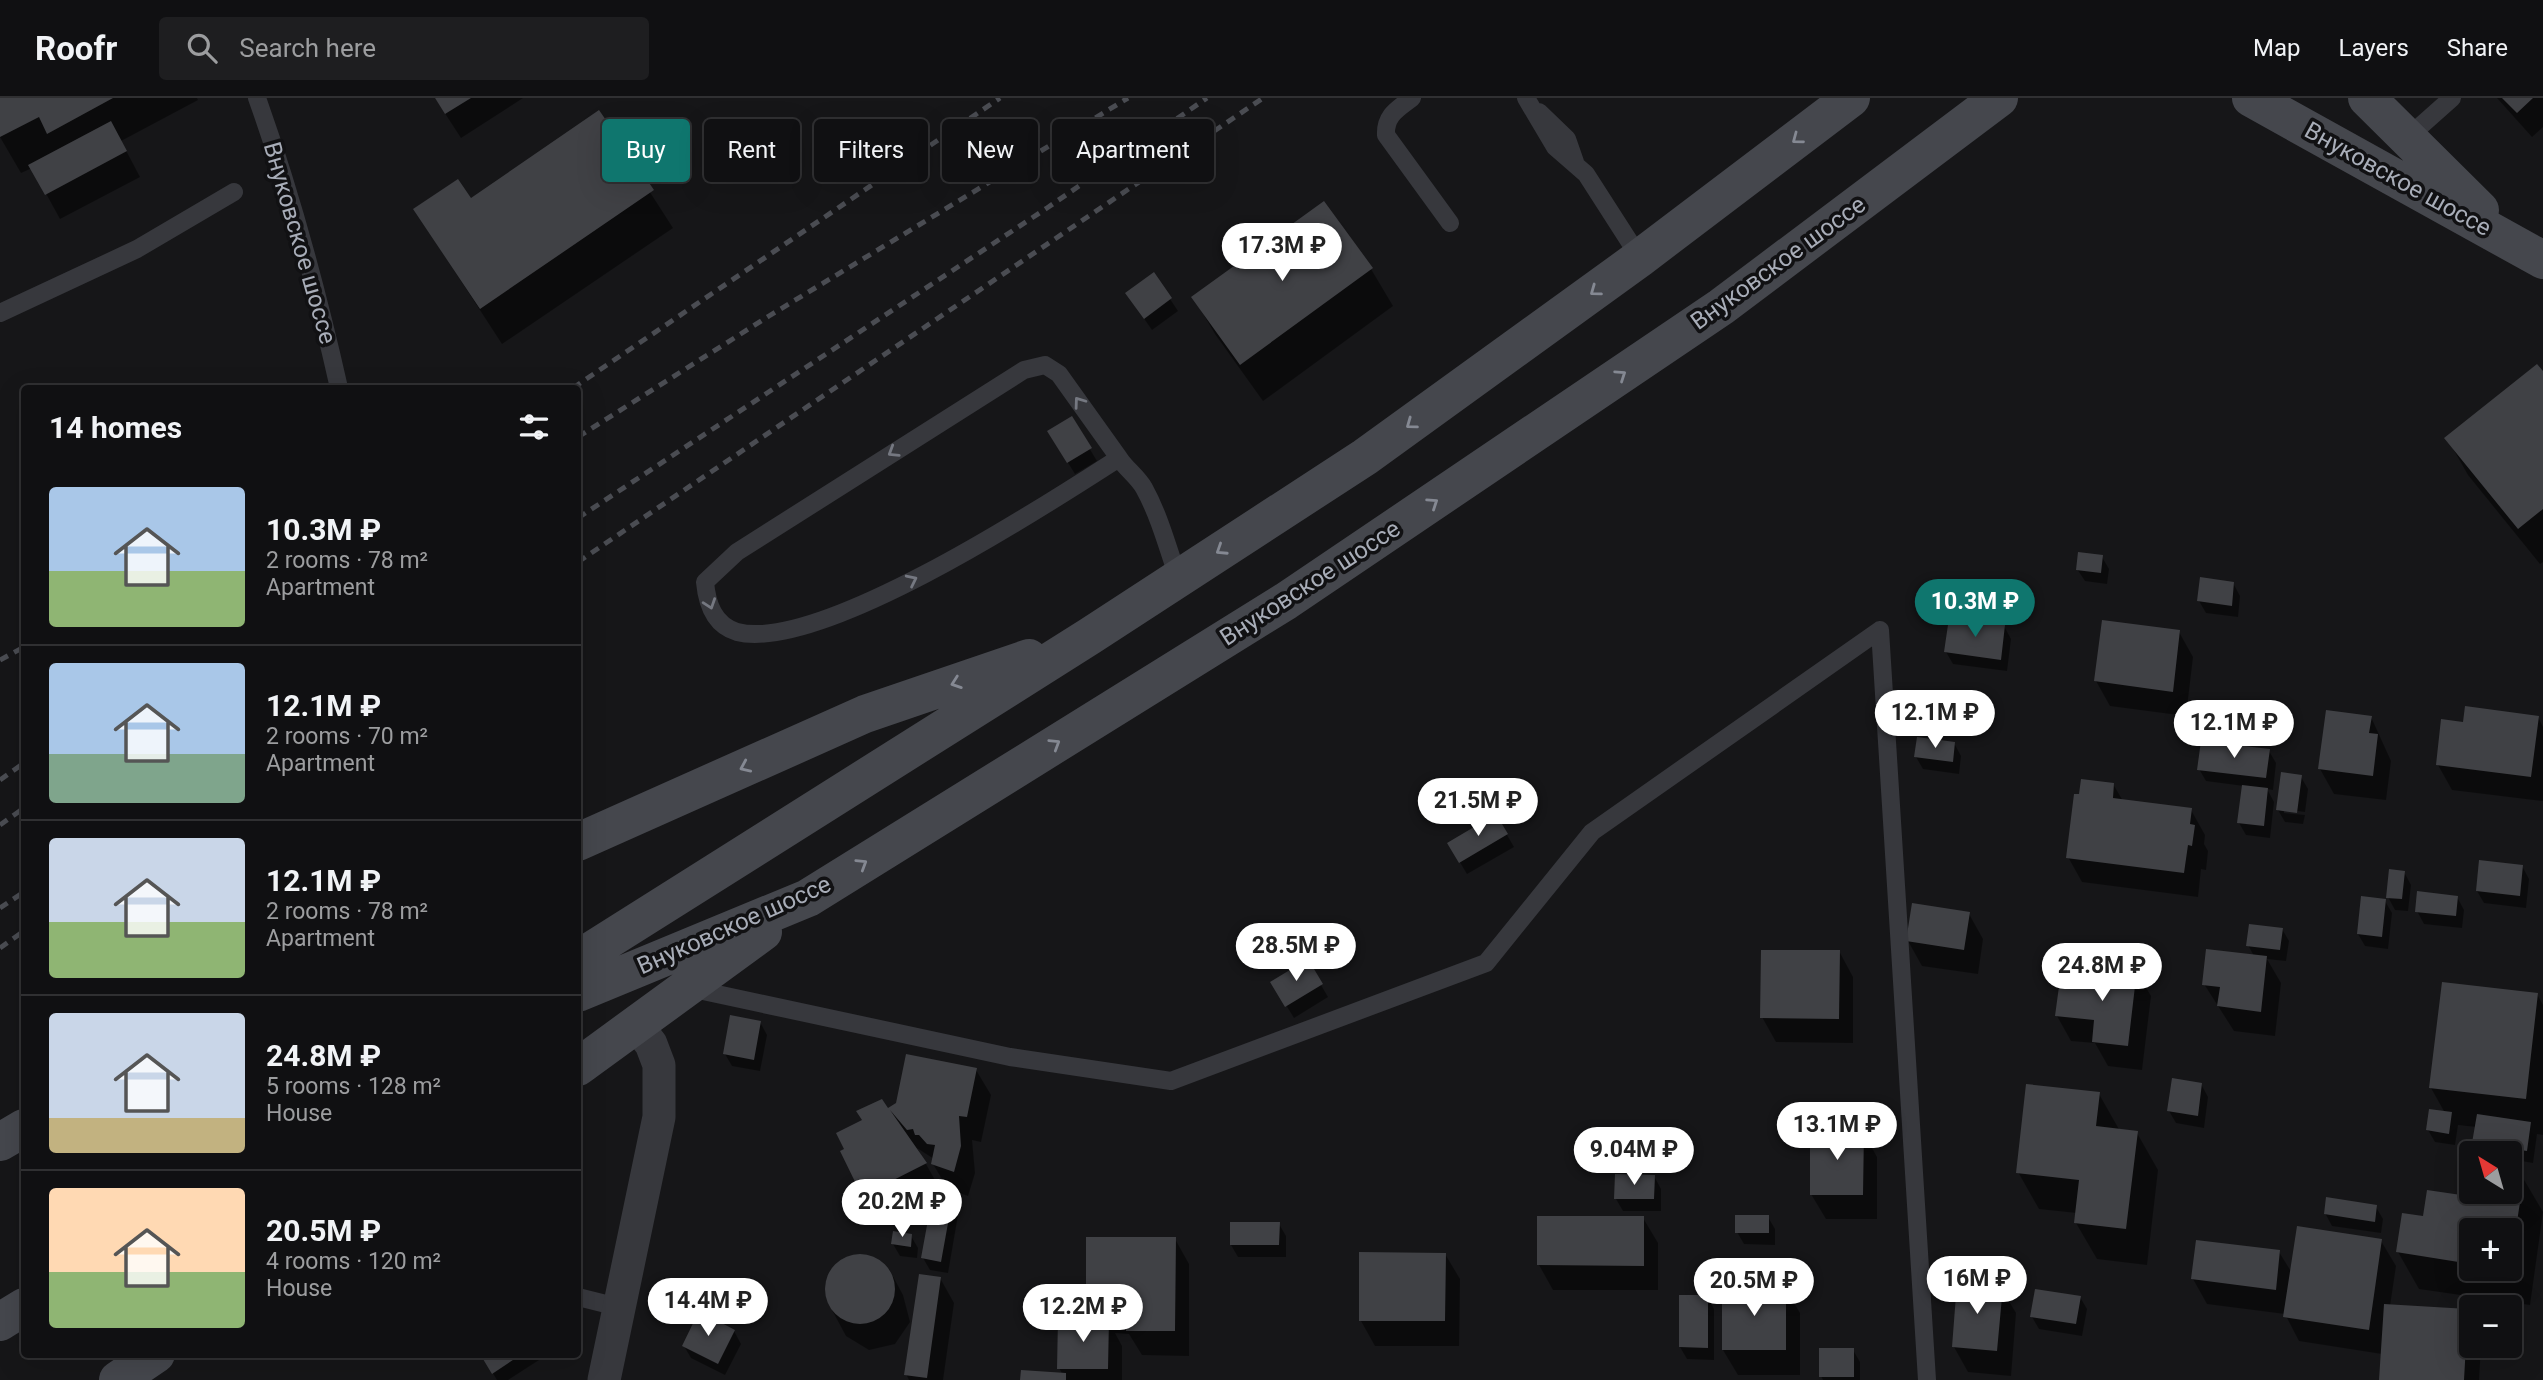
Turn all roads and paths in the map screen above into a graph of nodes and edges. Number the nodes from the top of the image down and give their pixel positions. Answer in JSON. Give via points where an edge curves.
{"nodes":[{"id":1,"x":257,"y":98,"type":"edge"},
{"id":2,"x":1412,"y":98,"type":"edge"},
{"id":3,"x":1851,"y":98,"type":"edge"},
{"id":4,"x":1999,"y":98,"type":"edge"},
{"id":5,"x":2251,"y":98,"type":"edge"},
{"id":6,"x":2367,"y":98,"type":"edge"},
{"id":7,"x":2452,"y":98,"type":"edge"},
{"id":8,"x":1530,"y":104,"type":"edge"},
{"id":9,"x":2407,"y":138,"type":"junction"},
{"id":10,"x":234,"y":192,"type":"dead end"},
{"id":11,"x":1450,"y":223,"type":"dead end"},
{"id":12,"x":2508,"y":239,"type":"junction"},
{"id":13,"x":1640,"y":258,"type":"junction"},
{"id":14,"x":2543,"y":260,"type":"edge"},
{"id":15,"x":0,"y":313,"type":"edge"},
{"id":16,"x":338,"y":385,"type":"edge"},
{"id":17,"x":1121,"y":461,"type":"junction"},
{"id":18,"x":1178,"y":578,"type":"junction"},
{"id":19,"x":1090,"y":636,"type":"junction"},
{"id":20,"x":581,"y":841,"type":"edge"},
{"id":21,"x":808,"y":898,"type":"junction"},
{"id":22,"x":581,"y":957,"type":"edge"},
{"id":23,"x":689,"y":988,"type":"junction"},
{"id":24,"x":581,"y":992,"type":"edge"},
{"id":25,"x":637,"y":1026,"type":"junction"},
{"id":26,"x":581,"y":1065,"type":"edge"},
{"id":27,"x":21,"y":1130,"type":"edge"},
{"id":28,"x":0,"y":1142,"type":"edge"},
{"id":29,"x":581,"y":1298,"type":"edge"},
{"id":30,"x":618,"y":1307,"type":"junction"},
{"id":31,"x":21,"y":1309,"type":"edge"},
{"id":32,"x":0,"y":1322,"type":"edge"},
{"id":33,"x":150,"y":1358,"type":"edge"},
{"id":34,"x":118,"y":1380,"type":"edge"},
{"id":35,"x":604,"y":1380,"type":"edge"},
{"id":36,"x":1927,"y":1380,"type":"edge"}],
"edges":[{"from":1,"to":16,"type":"lane","name":"Внуковское шоссе","via":[[321,309]]},
{"from":2,"to":11,"type":"lane","via":[[1392,113],[1385,123],[1386,135]]},
{"from":3,"to":13,"type":"main road","name":"Внуковское шоссе","one_way":true},
{"from":21,"to":4,"type":"main road","name":"Внуковское шоссе","one_way":true,"via":[[1286,601],[1493,463],[1721,306]]},
{"from":5,"to":12,"type":"main road","name":"Внуковское шоссе"},
{"from":6,"to":9,"type":"main road","name":"Внуковское шоссе"},
{"from":7,"to":9,"type":"lane"},
{"from":8,"to":13,"type":"lane","via":[[1567,139],[1575,162]]},
{"from":9,"to":12,"type":"main road","name":"Внуковское шоссе"},
{"from":10,"to":15,"type":"lane","via":[[137,250]]},
{"from":12,"to":14,"type":"main road","name":"Внуковское шоссе"},
{"from":13,"to":18,"type":"main road","name":"Внуковское шоссе","one_way":true,"via":[[1364,457]]},
{"from":17,"to":17,"type":"lane","one_way":true,"via":[[1059,374],[1045,365],[1024,370],[737,552],[705,582],[706,602],[727,628],[753,634],[780,633],[836,614],[989,540]]},
{"from":17,"to":18,"type":"lane","via":[[1144,489]]},
{"from":18,"to":19,"type":"main road","name":"Внуковское шоссе"},
{"from":19,"to":20,"type":"main road","one_way":true,"via":[[865,714]]},
{"from":19,"to":22,"type":"main road","name":"Внуковское шоссе"},
{"from":21,"to":23,"type":"main road"},
{"from":21,"to":24,"type":"main road","name":"Внуковское шоссе"},
{"from":23,"to":25,"type":"main road"},
{"from":23,"to":36,"type":"lane","via":[[1010,1056],[1171,1081],[1486,963],[1592,832],[1880,630]]},
{"from":25,"to":26,"type":"main road"},
{"from":25,"to":30,"type":"street","via":[[659,1065],[659,1117]]},
{"from":27,"to":28,"type":"main road"},
{"from":29,"to":30,"type":"lane"},
{"from":30,"to":35,"type":"street"},
{"from":31,"to":32,"type":"main road"},
{"from":33,"to":34,"type":"main road"}]}
